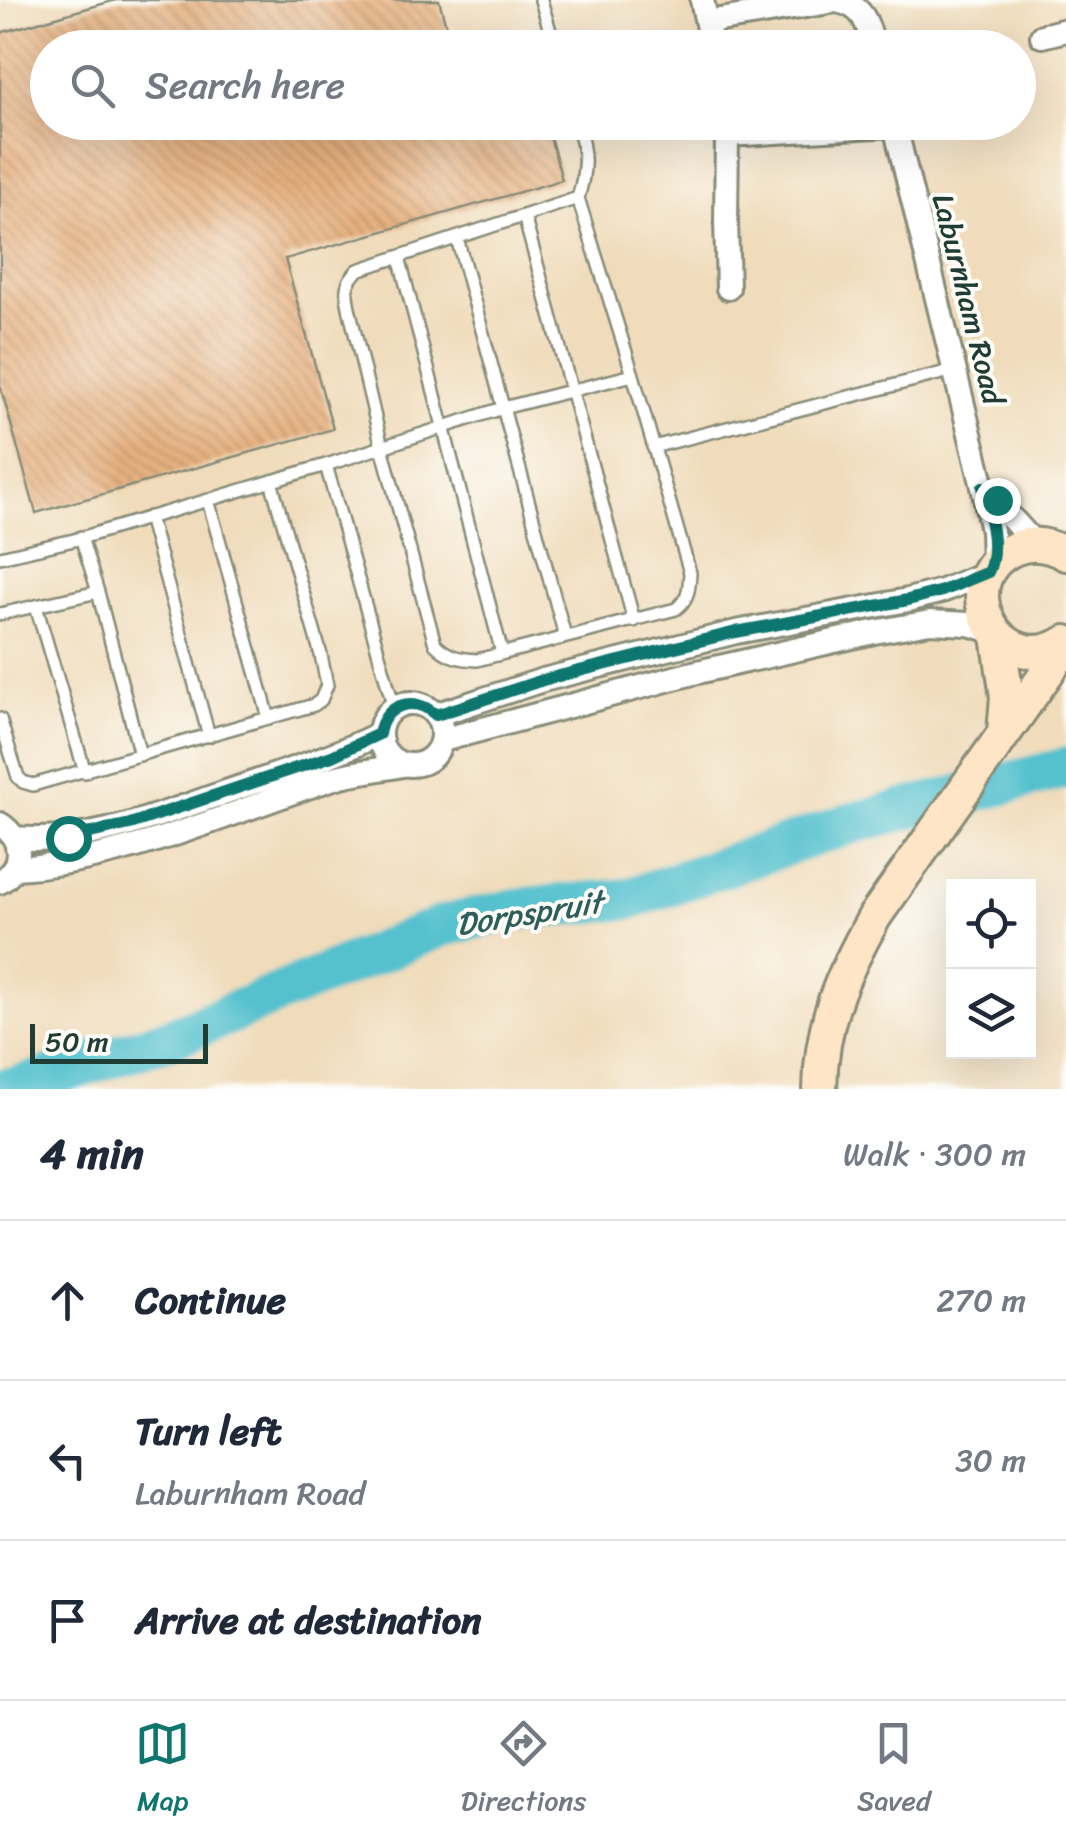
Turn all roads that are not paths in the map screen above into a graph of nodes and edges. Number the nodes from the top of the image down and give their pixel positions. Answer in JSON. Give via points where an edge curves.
{"nodes":[{"id":1,"x":541,"y":0,"type":"edge"},
{"id":2,"x":705,"y":11,"type":"edge"},
{"id":3,"x":550,"y":30,"type":"edge"},
{"id":4,"x":869,"y":30,"type":"edge"},
{"id":5,"x":1066,"y":30,"type":"edge"},
{"id":6,"x":1042,"y":36,"type":"dead end"},
{"id":7,"x":582,"y":140,"type":"edge"},
{"id":8,"x":726,"y":140,"type":"edge"},
{"id":9,"x":898,"y":140,"type":"edge"},
{"id":10,"x":578,"y":198,"type":"junction"},
{"id":11,"x":524,"y":216,"type":"junction"},
{"id":12,"x":456,"y":238,"type":"junction"},
{"id":13,"x":398,"y":257,"type":"junction"},
{"id":14,"x":728,"y":288,"type":"dead end"},
{"id":15,"x":954,"y":370,"type":"junction"},
{"id":16,"x":633,"y":376,"type":"junction"},
{"id":17,"x":572,"y":390,"type":"junction"},
{"id":18,"x":502,"y":408,"type":"junction"},
{"id":19,"x":444,"y":426,"type":"junction"},
{"id":20,"x":382,"y":447,"type":"junction"},
{"id":21,"x":653,"y":447,"type":"junction"},
{"id":22,"x":326,"y":465,"type":"junction"},
{"id":23,"x":270,"y":481,"type":"junction"},
{"id":24,"x":983,"y":487,"type":"junction"},
{"id":25,"x":208,"y":500,"type":"junction"},
{"id":26,"x":149,"y":518,"type":"junction"},
{"id":27,"x":81,"y":538,"type":"junction"},
{"id":28,"x":1055,"y":547,"type":"edge"},
{"id":29,"x":0,"y":557,"type":"edge"},
{"id":30,"x":991,"y":568,"type":"junction"},
{"id":31,"x":98,"y":592,"type":"junction"},
{"id":32,"x":36,"y":606,"type":"junction"},
{"id":33,"x":0,"y":614,"type":"edge"},
{"id":34,"x":634,"y":621,"type":"junction"},
{"id":35,"x":996,"y":634,"type":"junction"},
{"id":36,"x":565,"y":636,"type":"junction"},
{"id":37,"x":1066,"y":644,"type":"edge"},
{"id":38,"x":502,"y":654,"type":"junction"},
{"id":39,"x":394,"y":708,"type":"junction"},
{"id":40,"x":436,"y":715,"type":"junction"},
{"id":41,"x":269,"y":718,"type":"junction"},
{"id":42,"x":0,"y":719,"type":"edge"},
{"id":43,"x":379,"y":734,"type":"junction"},
{"id":44,"x":209,"y":736,"type":"junction"},
{"id":45,"x":442,"y":740,"type":"junction"},
{"id":46,"x":1000,"y":740,"type":"junction"},
{"id":47,"x":140,"y":755,"type":"junction"},
{"id":48,"x":402,"y":765,"type":"junction"},
{"id":49,"x":85,"y":772,"type":"junction"},
{"id":50,"x":8,"y":831,"type":"edge"},
{"id":51,"x":8,"y":875,"type":"edge"},
{"id":52,"x":820,"y":1089,"type":"edge"}],
"edges":[{"from":1,"to":3,"type":"lane"},
{"from":2,"to":4,"type":"street","via":[[836,1],[849,3]]},
{"from":5,"to":6,"type":"street"},
{"from":7,"to":10,"type":"lane","via":[[586,173]]},
{"from":8,"to":14,"type":"street","name":"Laburnham Road"},
{"from":9,"to":15,"type":"street","name":"Laburnham Road"},
{"from":10,"to":11,"type":"lane"},
{"from":10,"to":16,"type":"lane"},
{"from":11,"to":12,"type":"lane"},
{"from":11,"to":17,"type":"lane"},
{"from":12,"to":13,"type":"lane"},
{"from":12,"to":18,"type":"lane"},
{"from":13,"to":19,"type":"lane"},
{"from":13,"to":20,"type":"lane","via":[[358,270],[346,294]]},
{"from":15,"to":21,"type":"lane"},
{"from":15,"to":24,"type":"street","name":"Laburnham Road"},
{"from":16,"to":17,"type":"lane"},
{"from":16,"to":21,"type":"lane"},
{"from":17,"to":18,"type":"lane"},
{"from":17,"to":34,"type":"lane"},
{"from":18,"to":19,"type":"lane"},
{"from":18,"to":36,"type":"lane"},
{"from":19,"to":20,"type":"lane"},
{"from":19,"to":38,"type":"lane"},
{"from":20,"to":22,"type":"lane"},
{"from":20,"to":38,"type":"lane","via":[[434,644],[459,659]]},
{"from":21,"to":34,"type":"lane","via":[[690,573],[689,591],[676,609]]},
{"from":22,"to":23,"type":"lane"},
{"from":22,"to":39,"type":"lane"},
{"from":23,"to":25,"type":"lane"},
{"from":23,"to":41,"type":"lane","via":[[328,685],[314,705]]},
{"from":24,"to":28,"type":"street","name":"Laburnham Road"},
{"from":24,"to":30,"type":"street","name":"Laburnham Road"},
{"from":25,"to":26,"type":"lane"},
{"from":25,"to":41,"type":"lane"},
{"from":26,"to":27,"type":"lane"},
{"from":26,"to":44,"type":"lane"},
{"from":27,"to":29,"type":"lane"},
{"from":27,"to":31,"type":"lane"},
{"from":28,"to":30,"type":"street","via":[[1021,546]]},
{"from":30,"to":35,"type":"street","via":[[982,600]]},
{"from":30,"to":40,"type":"street","via":[[942,591],[736,632],[543,680]]},
{"from":31,"to":32,"type":"lane"},
{"from":31,"to":47,"type":"lane"},
{"from":32,"to":33,"type":"lane"},
{"from":32,"to":49,"type":"lane"},
{"from":34,"to":36,"type":"lane"},
{"from":35,"to":37,"type":"street","via":[[1026,651]]},
{"from":35,"to":45,"type":"street","via":[[954,623],[912,625],[694,673]]},
{"from":35,"to":46,"type":"street","via":[[1007,697]]},
{"from":36,"to":38,"type":"lane"},
{"from":37,"to":46,"type":"street"},
{"from":39,"to":40,"type":"street","via":[[420,704]]},
{"from":39,"to":43,"type":"street"},
{"from":40,"to":45,"type":"street"},
{"from":41,"to":44,"type":"lane"},
{"from":42,"to":49,"type":"lane","via":[[23,782]]},
{"from":43,"to":48,"type":"street","via":[[386,754]]},
{"from":43,"to":50,"type":"street","via":[[130,824],[38,840]]},
{"from":44,"to":47,"type":"lane"},
{"from":45,"to":48,"type":"street","via":[[423,764]]},
{"from":46,"to":52,"type":"street","via":[[850,960],[830,1008]]},
{"from":47,"to":49,"type":"lane"},
{"from":48,"to":51,"type":"street","via":[[338,777],[85,860]]},
{"from":50,"to":51,"type":"street","via":[[19,848]]}]}
